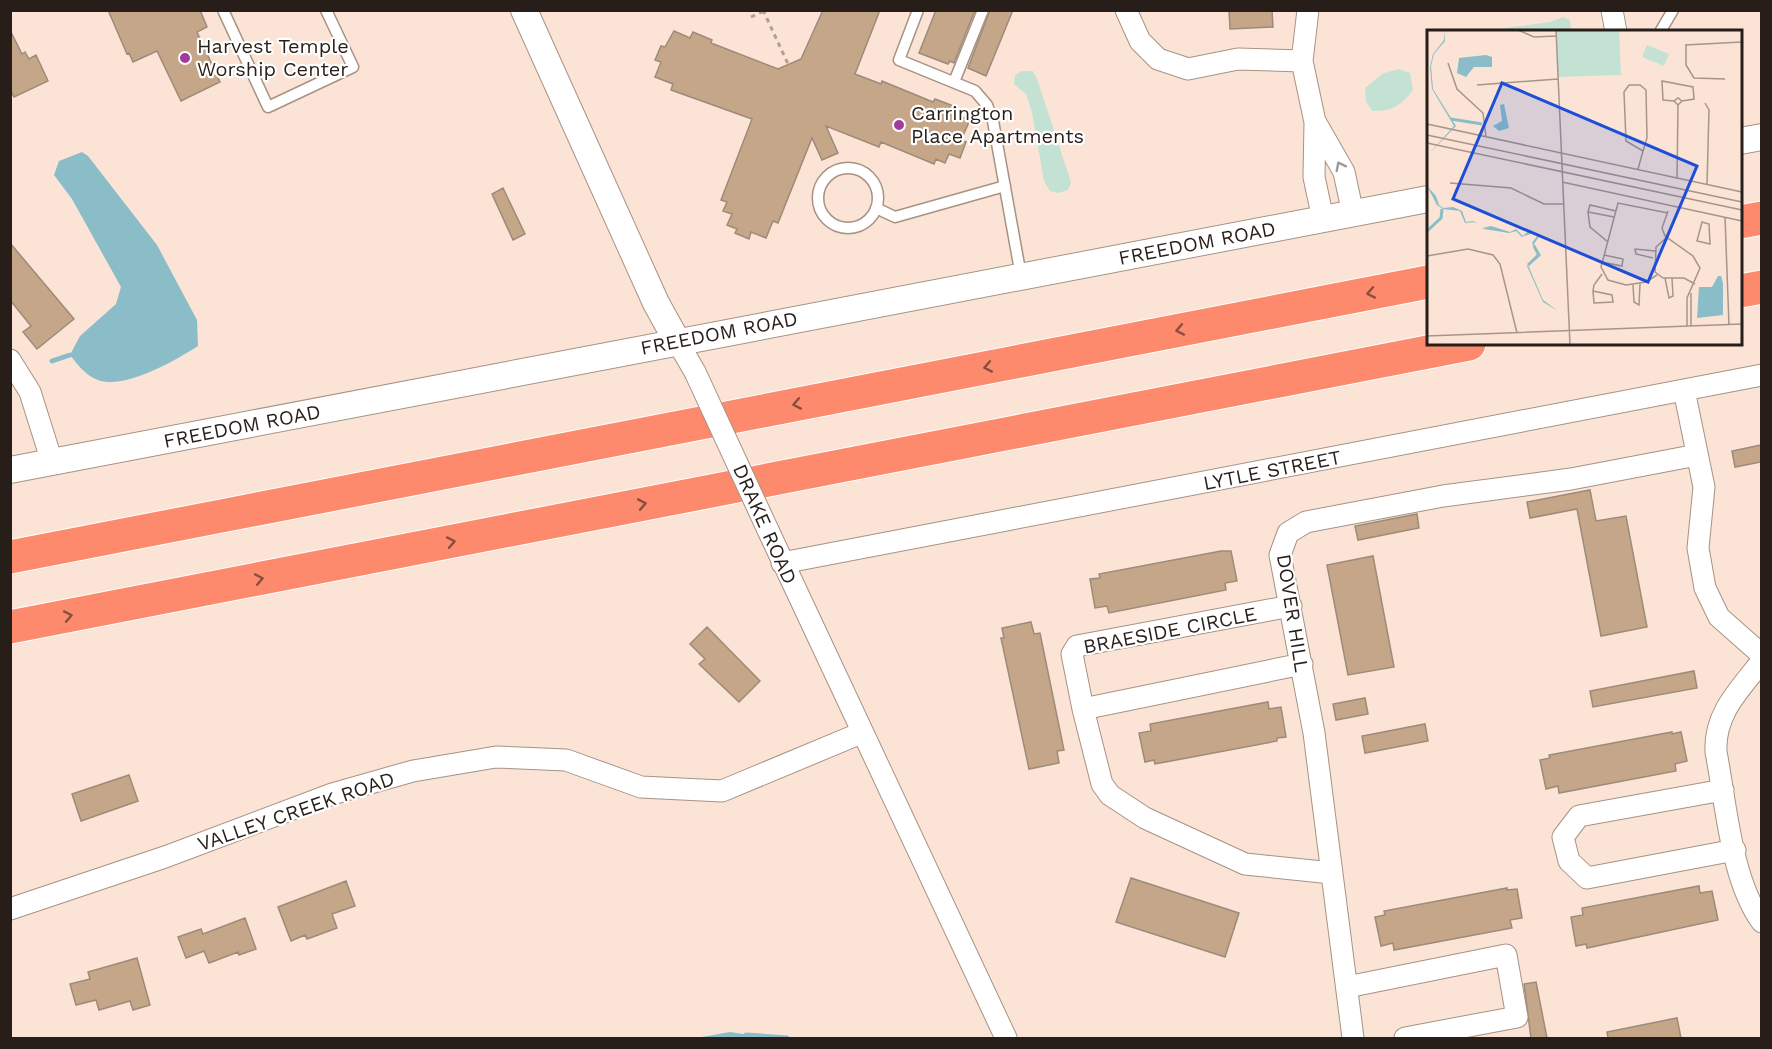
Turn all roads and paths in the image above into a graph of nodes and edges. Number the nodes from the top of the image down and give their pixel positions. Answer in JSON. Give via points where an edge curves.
{"nodes":[{"id":1,"x":223,"y":10,"type":"edge"},
{"id":2,"x":326,"y":10,"type":"edge"},
{"id":3,"x":524,"y":10,"type":"edge"},
{"id":4,"x":918,"y":10,"type":"edge"},
{"id":5,"x":983,"y":10,"type":"edge"},
{"id":6,"x":1126,"y":10,"type":"edge"},
{"id":7,"x":1308,"y":10,"type":"edge"},
{"id":8,"x":1612,"y":10,"type":"edge"},
{"id":9,"x":1673,"y":10,"type":"edge"},
{"id":10,"x":764,"y":11,"type":"edge"},
{"id":11,"x":751,"y":17,"type":"dead end"},
{"id":12,"x":1616,"y":30,"type":"edge"},
{"id":13,"x":1661,"y":30,"type":"edge"},
{"id":14,"x":1302,"y":61,"type":"junction"},
{"id":15,"x":788,"y":64,"type":"dead end"},
{"id":16,"x":954,"y":82,"type":"junction"},
{"id":17,"x":1315,"y":122,"type":"junction"},
{"id":18,"x":1761,"y":137,"type":"edge"},
{"id":19,"x":1742,"y":141,"type":"edge"},
{"id":20,"x":1005,"y":186,"type":"junction"},
{"id":21,"x":1427,"y":199,"type":"edge"},
{"id":22,"x":876,"y":208,"type":"junction"},
{"id":23,"x":1353,"y":214,"type":"junction"},
{"id":24,"x":1761,"y":218,"type":"edge"},
{"id":25,"x":1323,"y":219,"type":"junction"},
{"id":26,"x":1742,"y":222,"type":"edge"},
{"id":27,"x":1021,"y":276,"type":"junction"},
{"id":28,"x":1427,"y":282,"type":"edge"},
{"id":29,"x":1761,"y":287,"type":"edge"},
{"id":30,"x":1742,"y":291,"type":"edge"},
{"id":31,"x":678,"y":341,"type":"junction"},
{"id":32,"x":1464,"y":345,"type":"edge"},
{"id":33,"x":10,"y":360,"type":"edge"},
{"id":34,"x":1761,"y":375,"type":"edge"},
{"id":35,"x":1684,"y":390,"type":"junction"},
{"id":36,"x":1697,"y":455,"type":"junction"},
{"id":37,"x":52,"y":462,"type":"junction"},
{"id":38,"x":10,"y":470,"type":"edge"},
{"id":39,"x":10,"y":557,"type":"edge"},
{"id":40,"x":782,"y":563,"type":"junction"},
{"id":41,"x":1291,"y":606,"type":"junction"},
{"id":42,"x":10,"y":627,"type":"edge"},
{"id":43,"x":1761,"y":655,"type":"edge"},
{"id":44,"x":1761,"y":661,"type":"edge"},
{"id":45,"x":1302,"y":664,"type":"junction"},
{"id":46,"x":1083,"y":709,"type":"junction"},
{"id":47,"x":861,"y":733,"type":"junction"},
{"id":48,"x":1723,"y":790,"type":"junction"},
{"id":49,"x":1735,"y":850,"type":"junction"},
{"id":50,"x":1332,"y":873,"type":"junction"},
{"id":51,"x":10,"y":909,"type":"edge"},
{"id":52,"x":1761,"y":922,"type":"edge"},
{"id":53,"x":1347,"y":987,"type":"junction"},
{"id":54,"x":1006,"y":1038,"type":"edge"},
{"id":55,"x":1353,"y":1038,"type":"edge"},
{"id":56,"x":1405,"y":1038,"type":"edge"}],
"edges":[{"from":1,"to":2,"type":"lane","via":[[268,107],[353,67]]},
{"from":3,"to":31,"type":"street","name":"DRAKE ROAD","via":[[656,303]]},
{"from":4,"to":16,"type":"lane","via":[[899,60]]},
{"from":5,"to":16,"type":"lane"},
{"from":6,"to":14,"type":"street","via":[[1140,41],[1158,59],[1188,69],[1238,59]]},
{"from":7,"to":14,"type":"street"},
{"from":8,"to":12,"type":"street"},
{"from":9,"to":13,"type":"lane"},
{"from":10,"to":11,"type":"path"},
{"from":10,"to":15,"type":"path"},
{"from":14,"to":17,"type":"street"},
{"from":16,"to":20,"type":"lane","via":[[975,91],[987,105]]},
{"from":23,"to":17,"type":"street","one_way":true,"via":[[1344,172]]},
{"from":17,"to":25,"type":"street","via":[[1314,177]]},
{"from":18,"to":19,"type":"street"},
{"from":20,"to":22,"type":"lane","via":[[895,217]]},
{"from":20,"to":27,"type":"lane"},
{"from":21,"to":23,"type":"street","name":"FREEDOM ROAD"},
{"from":22,"to":22,"type":"lane","via":[[875,185],[858,170],[835,171],[820,187],[820,210],[837,226],[860,225]]},
{"from":23,"to":25,"type":"street","name":"FREEDOM ROAD"},
{"from":24,"to":26,"type":"highway"},
{"from":25,"to":27,"type":"street","name":"FREEDOM ROAD"},
{"from":27,"to":31,"type":"street","name":"FREEDOM ROAD"},
{"from":28,"to":39,"type":"highway","one_way":true},
{"from":29,"to":30,"type":"highway"},
{"from":31,"to":37,"type":"street","name":"FREEDOM ROAD"},
{"from":31,"to":40,"type":"street","name":"DRAKE ROAD","bridge":true},
{"from":42,"to":32,"type":"highway","one_way":true},
{"from":33,"to":37,"type":"street","via":[[30,392]]},
{"from":34,"to":35,"type":"street","name":"LYTLE STREET"},
{"from":35,"to":36,"type":"street"},
{"from":35,"to":40,"type":"street","name":"LYTLE STREET"},
{"from":36,"to":41,"type":"street","name":"DOVER HILL","via":[[1306,522],[1288,533],[1280,555]]},
{"from":36,"to":43,"type":"street","via":[[1704,487],[1698,548],[1705,588],[1719,617]]},
{"from":37,"to":38,"type":"street","name":"FREEDOM ROAD"},
{"from":40,"to":47,"type":"street","name":"DRAKE ROAD"},
{"from":41,"to":45,"type":"street","name":"DOVER HILL"},
{"from":41,"to":46,"type":"street","name":"BRAESIDE CIRCLE","via":[[1077,646],[1072,654]]},
{"from":44,"to":48,"type":"street","via":[[1719,720],[1716,752]]},
{"from":45,"to":46,"type":"street"},
{"from":45,"to":50,"type":"street","name":"DOVER HILL"},
{"from":46,"to":50,"type":"street","name":"BRAESIDE CIRCLE","via":[[1102,784],[1110,795],[1145,818],[1245,864]]},
{"from":47,"to":51,"type":"street","name":"VALLEY CREEK ROAD","via":[[722,791],[641,787],[566,760],[496,757],[412,771],[332,794],[165,857]]},
{"from":47,"to":54,"type":"street","name":"DRAKE ROAD"},
{"from":48,"to":49,"type":"street"},
{"from":48,"to":49,"type":"street","via":[[1579,816],[1563,837],[1569,861],[1587,878]]},
{"from":49,"to":52,"type":"street","via":[[1746,893]]},
{"from":50,"to":53,"type":"street","name":"DOVER HILL"},
{"from":53,"to":55,"type":"street","name":"DOVER HILL"},
{"from":53,"to":56,"type":"street","via":[[1506,955],[1517,1017]]}]}
